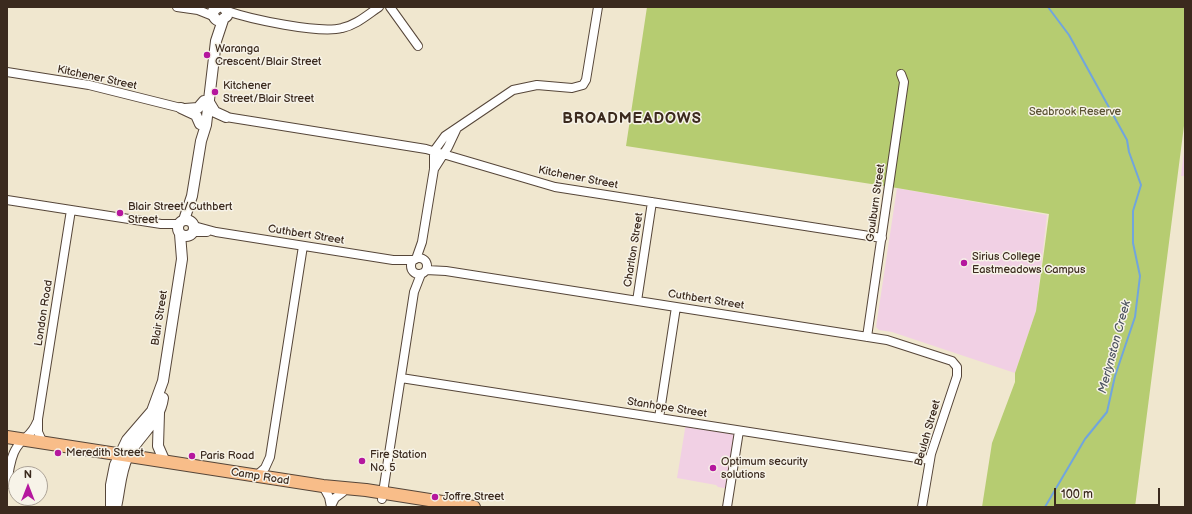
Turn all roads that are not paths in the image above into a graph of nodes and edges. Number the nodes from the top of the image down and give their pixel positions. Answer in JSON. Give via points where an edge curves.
{"nodes":[{"id":1,"x":177,"y":7,"type":"edge"},
{"id":2,"x":390,"y":7,"type":"edge"},
{"id":3,"x":598,"y":7,"type":"edge"},
{"id":4,"x":374,"y":8,"type":"edge"},
{"id":5,"x":220,"y":11,"type":"edge"},
{"id":6,"x":418,"y":46,"type":"dead end"},
{"id":7,"x":7,"y":72,"type":"edge"},
{"id":8,"x":901,"y":74,"type":"dead end"},
{"id":9,"x":206,"y":102,"type":"junction"},
{"id":10,"x":181,"y":108,"type":"junction"},
{"id":11,"x":226,"y":117,"type":"junction"},
{"id":12,"x":203,"y":124,"type":"junction"},
{"id":13,"x":456,"y":130,"type":"junction"},
{"id":14,"x":434,"y":151,"type":"junction"},
{"id":15,"x":443,"y":154,"type":"junction"},
{"id":16,"x":434,"y":169,"type":"junction"},
{"id":17,"x":7,"y":200,"type":"edge"},
{"id":18,"x":652,"y":202,"type":"junction"},
{"id":19,"x":71,"y":210,"type":"junction"},
{"id":20,"x":187,"y":228,"type":"junction"},
{"id":21,"x":882,"y":238,"type":"junction"},
{"id":22,"x":303,"y":246,"type":"junction"},
{"id":23,"x":419,"y":266,"type":"junction"},
{"id":24,"x":637,"y":301,"type":"junction"},
{"id":25,"x":676,"y":307,"type":"junction"},
{"id":26,"x":867,"y":337,"type":"junction"},
{"id":27,"x":957,"y":367,"type":"joint"},
{"id":28,"x":400,"y":378,"type":"junction"},
{"id":29,"x":163,"y":381,"type":"junction"},
{"id":30,"x":159,"y":413,"type":"junction"},
{"id":31,"x":659,"y":418,"type":"junction"},
{"id":32,"x":38,"y":419,"type":"junction"},
{"id":33,"x":739,"y":431,"type":"junction"},
{"id":34,"x":7,"y":439,"type":"edge"},
{"id":35,"x":23,"y":440,"type":"junction"},
{"id":36,"x":43,"y":443,"type":"junction"},
{"id":37,"x":124,"y":455,"type":"junction"},
{"id":38,"x":270,"y":457,"type":"junction"},
{"id":39,"x":11,"y":460,"type":"junction"},
{"id":40,"x":930,"y":460,"type":"junction"},
{"id":41,"x":165,"y":462,"type":"junction"},
{"id":42,"x":256,"y":476,"type":"junction"},
{"id":43,"x":277,"y":479,"type":"junction"},
{"id":44,"x":7,"y":484,"type":"edge"},
{"id":45,"x":323,"y":486,"type":"junction"},
{"id":46,"x":342,"y":492,"type":"junction"},
{"id":47,"x":382,"y":496,"type":"junction"},
{"id":48,"x":111,"y":507,"type":"edge"},
{"id":49,"x":116,"y":507,"type":"edge"},
{"id":50,"x":331,"y":507,"type":"edge"},
{"id":51,"x":433,"y":507,"type":"edge"},
{"id":52,"x":474,"y":507,"type":"edge"},
{"id":53,"x":727,"y":507,"type":"edge"},
{"id":54,"x":922,"y":507,"type":"edge"}],
"edges":[{"from":1,"to":5,"type":"street"},
{"from":2,"to":6,"type":"street"},
{"from":3,"to":13,"type":"street","via":[[586,80],[583,85],[576,88],[544,84],[520,88],[499,99]]},
{"from":4,"to":5,"type":"street","via":[[353,24],[335,30],[245,18]]},
{"from":5,"to":9,"type":"street","name":"Blair Street"},
{"from":7,"to":10,"type":"street","name":"Kitchener Street","via":[[89,85]]},
{"from":8,"to":21,"type":"street","name":"Goulburn Street","via":[[904,82]]},
{"from":9,"to":10,"type":"street","via":[[196,108]]},
{"from":9,"to":11,"type":"street","via":[[215,112]]},
{"from":9,"to":12,"type":"street","name":"Blair Street"},
{"from":10,"to":12,"type":"street","via":[[196,115]]},
{"from":11,"to":12,"type":"street","via":[[211,119]]},
{"from":11,"to":14,"type":"street","name":"Kitchener Street"},
{"from":12,"to":20,"type":"street","name":"Blair Street"},
{"from":13,"to":14,"type":"street","via":[[445,136]]},
{"from":13,"to":15,"type":"street"},
{"from":14,"to":15,"type":"street","name":"Kitchener Street"},
{"from":14,"to":16,"type":"street"},
{"from":15,"to":16,"type":"street"},
{"from":15,"to":18,"type":"street","name":"Kitchener Street","via":[[555,187]]},
{"from":16,"to":23,"type":"street"},
{"from":17,"to":19,"type":"street","name":"Cuthbert Street"},
{"from":18,"to":21,"type":"street","name":"Kitchener Street"},
{"from":18,"to":24,"type":"street","name":"Charlton Street"},
{"from":19,"to":20,"type":"street","name":"Cuthbert Street"},
{"from":19,"to":32,"type":"street","name":"London Road"},
{"from":20,"to":22,"type":"street","name":"Cuthbert Street"},
{"from":20,"to":29,"type":"street","name":"Blair Street"},
{"from":21,"to":26,"type":"street","name":"Goulburn Street"},
{"from":22,"to":23,"type":"street","name":"Cuthbert Street"},
{"from":22,"to":38,"type":"street"},
{"from":23,"to":24,"type":"street","name":"Cuthbert Street"},
{"from":23,"to":28,"type":"street"},
{"from":24,"to":25,"type":"street","name":"Cuthbert Street"},
{"from":25,"to":26,"type":"street","name":"Cuthbert Street"},
{"from":25,"to":31,"type":"street"},
{"from":26,"to":27,"type":"street","name":"Cuthbert Street","via":[[903,344],[947,359]]},
{"from":27,"to":40,"type":"street","name":"Beulah Street","via":[[956,381]]},
{"from":28,"to":31,"type":"street","name":"Stanhope Street"},
{"from":28,"to":47,"type":"street"},
{"from":29,"to":30,"type":"street","name":"Blair Street","via":[[163,399]]},
{"from":29,"to":37,"type":"street","name":"Blair Street","via":[[152,411],[127,440]]},
{"from":30,"to":37,"type":"street","name":"Blair Street"},
{"from":30,"to":41,"type":"street","name":"Blair Street","via":[[158,446]]},
{"from":31,"to":33,"type":"street","name":"Stanhope Street"},
{"from":32,"to":35,"type":"street","name":"London Road","via":[[33,432]]},
{"from":32,"to":36,"type":"street","name":"London Road","via":[[38,432]]},
{"from":33,"to":40,"type":"street","name":"Stanhope Street"},
{"from":33,"to":53,"type":"street"},
{"from":34,"to":35,"type":"main road","name":"Camp Road"},
{"from":34,"to":39,"type":"street"},
{"from":35,"to":36,"type":"main road","name":"Camp Road"},
{"from":35,"to":39,"type":"street"},
{"from":36,"to":37,"type":"main road","name":"Camp Road"},
{"from":37,"to":41,"type":"main road","name":"Camp Road"},
{"from":37,"to":48,"type":"street","via":[[113,471]]},
{"from":37,"to":49,"type":"street"},
{"from":38,"to":42,"type":"street","via":[[265,468]]},
{"from":38,"to":43,"type":"street","via":[[271,469]]},
{"from":39,"to":44,"type":"street"},
{"from":40,"to":54,"type":"street","name":"Beulah Street"},
{"from":41,"to":42,"type":"main road","name":"Camp Road"},
{"from":42,"to":43,"type":"main road","name":"Camp Road"},
{"from":43,"to":45,"type":"main road","name":"Camp Road"},
{"from":45,"to":46,"type":"main road","name":"Camp Road"},
{"from":45,"to":47,"type":"main road","name":"Camp Road"},
{"from":45,"to":50,"type":"street"},
{"from":46,"to":47,"type":"main road","name":"Camp Road"},
{"from":46,"to":50,"type":"street","via":[[335,498]]},
{"from":47,"to":51,"type":"main road","name":"Camp Road"},
{"from":47,"to":52,"type":"main road","name":"Camp Road"}]}
